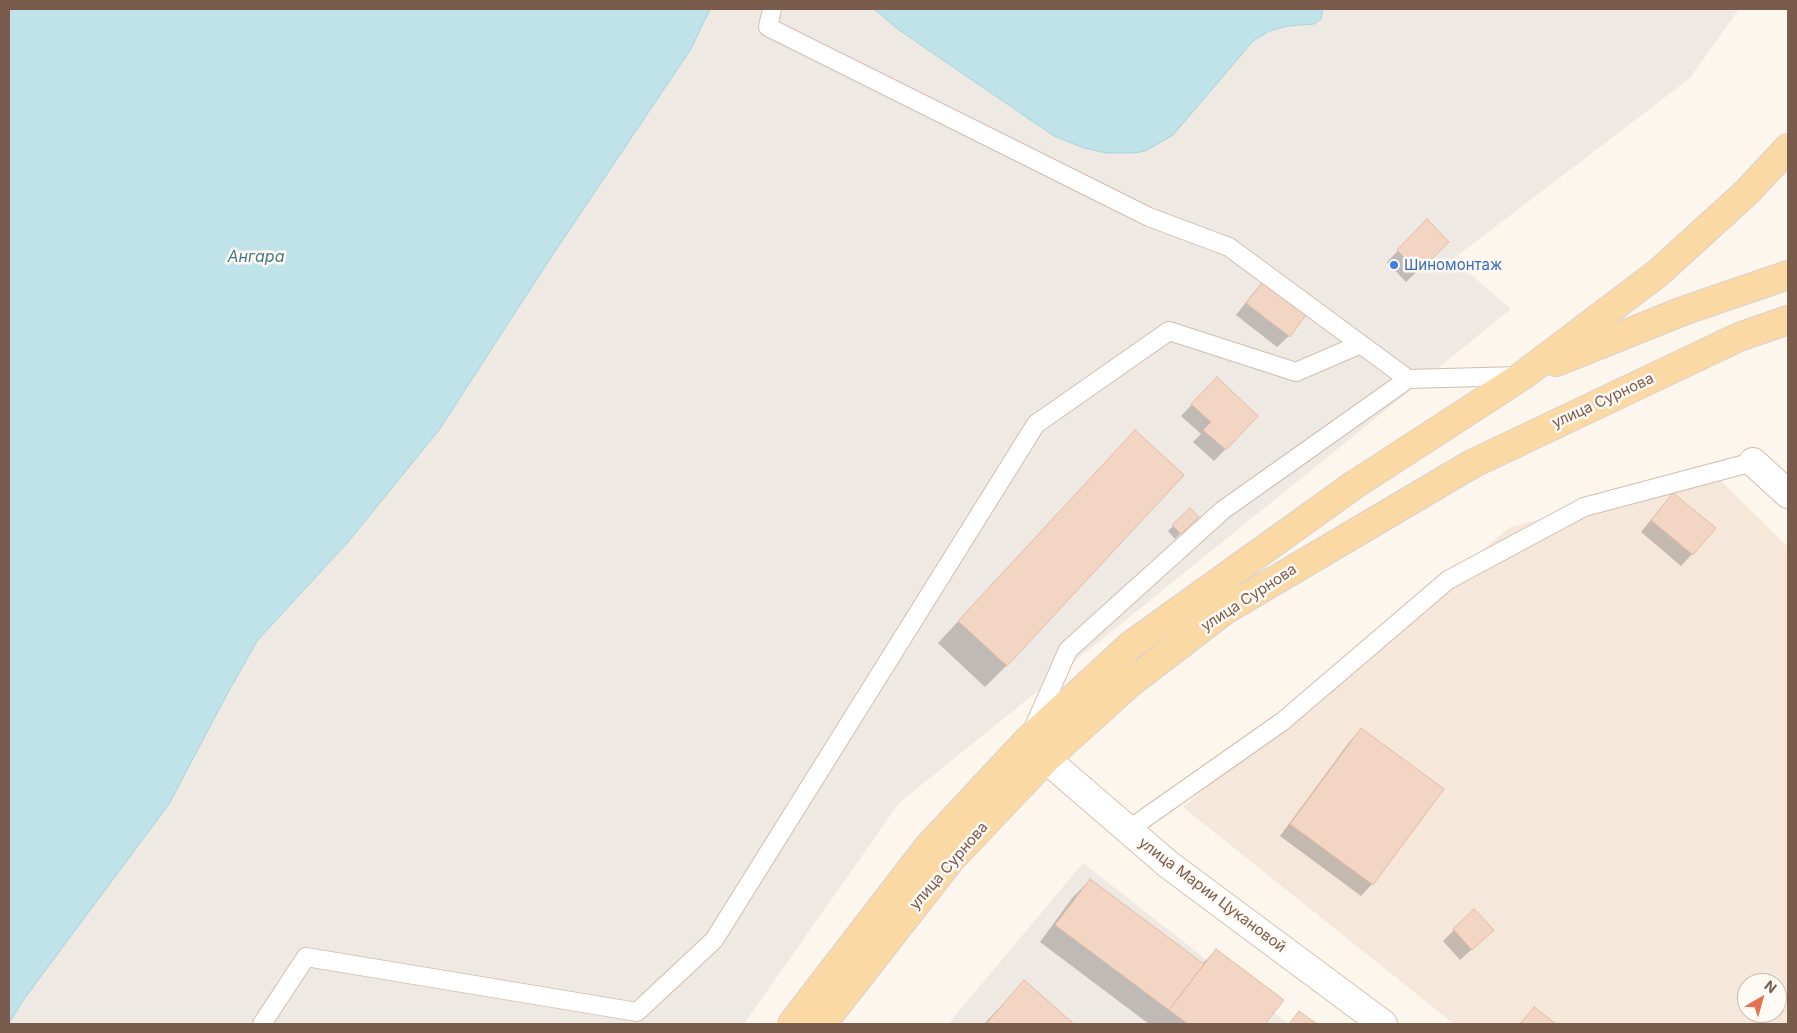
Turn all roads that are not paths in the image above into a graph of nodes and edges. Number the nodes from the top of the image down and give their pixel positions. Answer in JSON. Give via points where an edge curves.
{"nodes":[{"id":1,"x":772,"y":9,"type":"edge"},
{"id":2,"x":1788,"y":148,"type":"edge"},
{"id":3,"x":1788,"y":274,"type":"edge"},
{"id":4,"x":1788,"y":320,"type":"edge"},
{"id":5,"x":1361,"y":344,"type":"junction"},
{"id":6,"x":1522,"y":376,"type":"junction"},
{"id":7,"x":1408,"y":379,"type":"junction"},
{"id":8,"x":1753,"y":462,"type":"joint"},
{"id":9,"x":1788,"y":494,"type":"edge"},
{"id":10,"x":1028,"y":740,"type":"junction"},
{"id":11,"x":1046,"y":759,"type":"junction"},
{"id":12,"x":1128,"y":830,"type":"junction"},
{"id":13,"x":262,"y":1024,"type":"edge"},
{"id":14,"x":792,"y":1024,"type":"edge"},
{"id":15,"x":822,"y":1024,"type":"edge"},
{"id":16,"x":1383,"y":1024,"type":"edge"}],
"edges":[{"from":1,"to":5,"type":"lane","via":[[768,27],[1149,217],[1229,247]]},
{"from":2,"to":6,"type":"main road","via":[[1747,192],[1658,272]]},
{"from":3,"to":6,"type":"main road","via":[[1683,311]]},
{"from":4,"to":11,"type":"main road","name":"улица Сурнова","via":[[1739,336],[1464,468],[1225,610],[1130,683]]},
{"from":5,"to":7,"type":"lane"},
{"from":5,"to":13,"type":"lane","via":[[1296,372],[1169,331],[1036,424],[714,940],[638,1012],[306,957]]},
{"from":6,"to":7,"type":"lane"},
{"from":6,"to":10,"type":"main road","name":"улица Сурнова","via":[[1354,485],[1131,645]]},
{"from":7,"to":10,"type":"lane","via":[[1223,510],[1068,650]]},
{"from":8,"to":9,"type":"street"},
{"from":8,"to":12,"type":"lane","via":[[1584,508],[1448,580],[1284,721]]},
{"from":10,"to":14,"type":"main road","name":"улица Сурнова","via":[[929,846]]},
{"from":11,"to":12,"type":"street","name":"улица Марии Цукановой"},
{"from":11,"to":15,"type":"main road","name":"улица Сурнова","via":[[951,859]]},
{"from":12,"to":16,"type":"street","name":"улица Марии Цукановой"}]}
